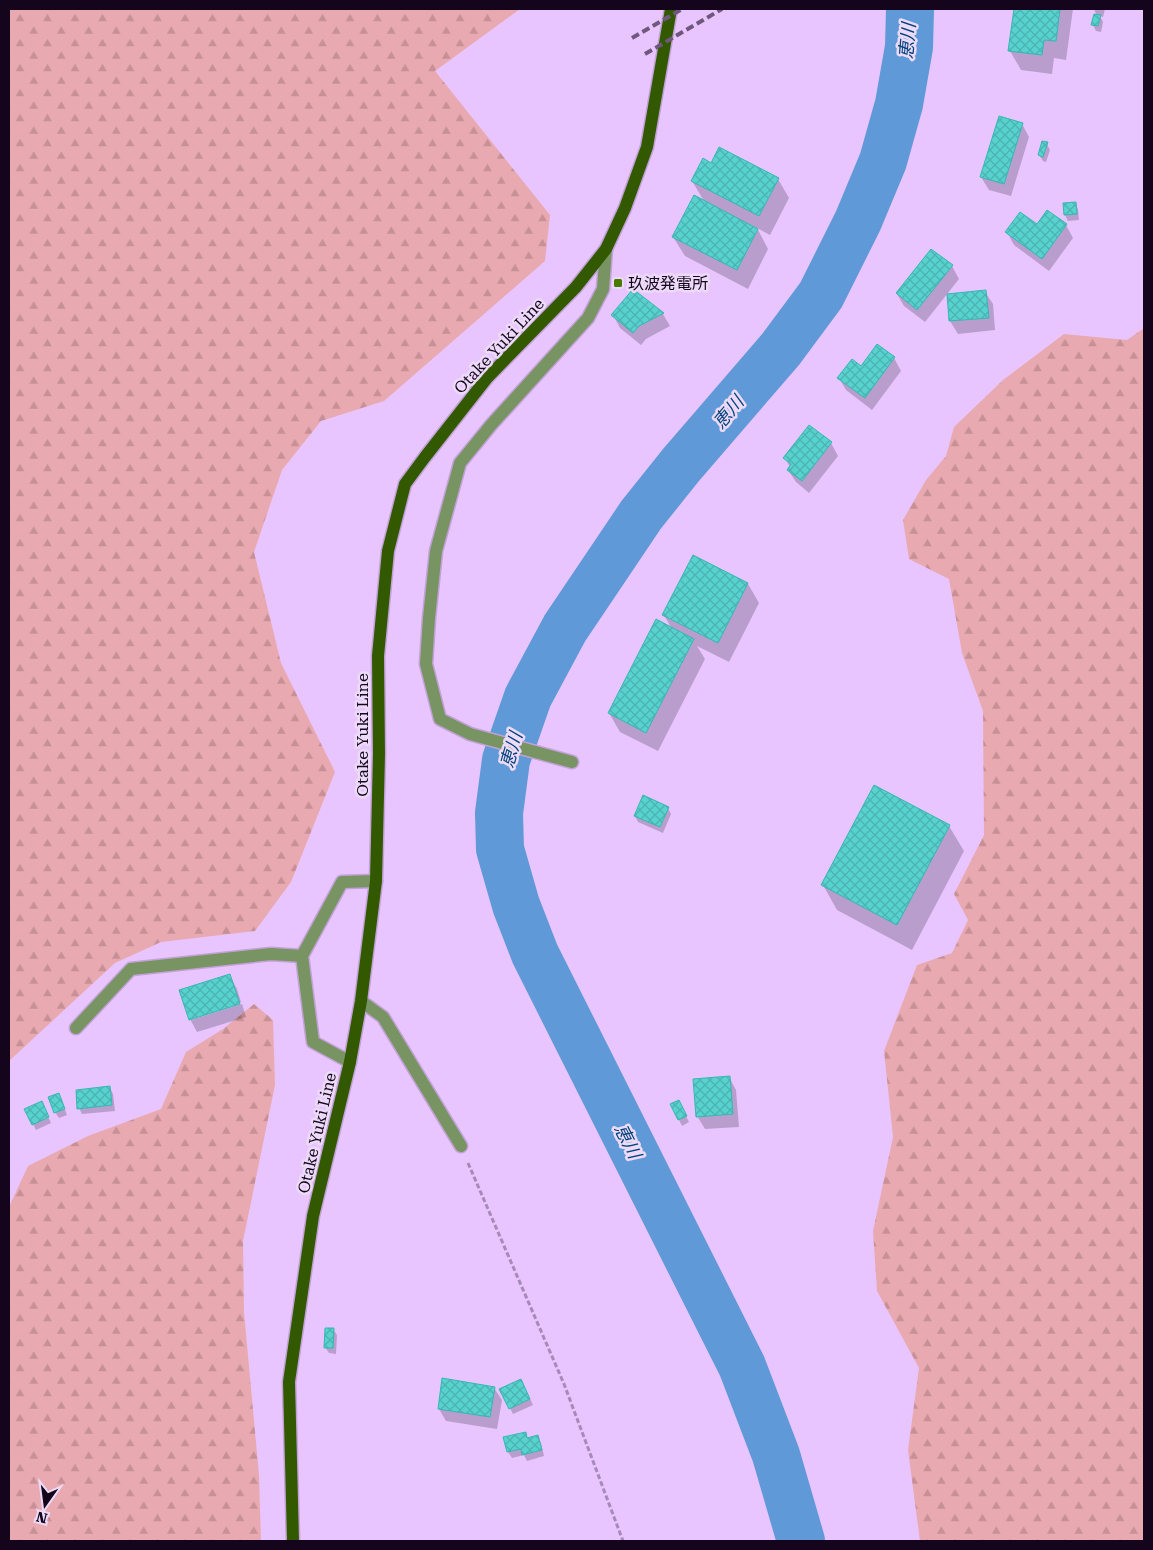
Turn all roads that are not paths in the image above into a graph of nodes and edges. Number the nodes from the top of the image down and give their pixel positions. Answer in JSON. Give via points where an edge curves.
{"nodes":[{"id":1,"x":671,"y":9,"type":"edge"},
{"id":2,"x":606,"y":249,"type":"junction"},
{"id":3,"x":572,"y":762,"type":"dead end"},
{"id":4,"x":376,"y":881,"type":"junction"},
{"id":5,"x":302,"y":956,"type":"junction"},
{"id":6,"x":361,"y":1001,"type":"junction"},
{"id":7,"x":76,"y":1028,"type":"dead end"},
{"id":8,"x":350,"y":1062,"type":"junction"},
{"id":9,"x":461,"y":1146,"type":"road end"},
{"id":10,"x":293,"y":1541,"type":"edge"}],
"edges":[{"from":1,"to":2,"type":"main road","name":"Otake Yuki Line","via":[[647,147]]},
{"from":2,"to":3,"type":"street","via":[[603,289],[588,318],[460,463],[436,551],[426,664],[440,719],[470,734]]},
{"from":2,"to":4,"type":"main road","name":"Otake Yuki Line","via":[[576,287],[488,378],[405,484],[388,551],[378,656]]},
{"from":4,"to":5,"type":"street","via":[[342,882]]},
{"from":4,"to":6,"type":"main road","name":"Otake Yuki Line"},
{"from":5,"to":7,"type":"street","via":[[271,954],[131,969]]},
{"from":5,"to":8,"type":"street","via":[[312,1042]]},
{"from":6,"to":8,"type":"main road","name":"Otake Yuki Line"},
{"from":6,"to":9,"type":"street","via":[[383,1018]]},
{"from":8,"to":10,"type":"main road","name":"Otake Yuki Line","via":[[313,1216],[289,1382]]}]}
